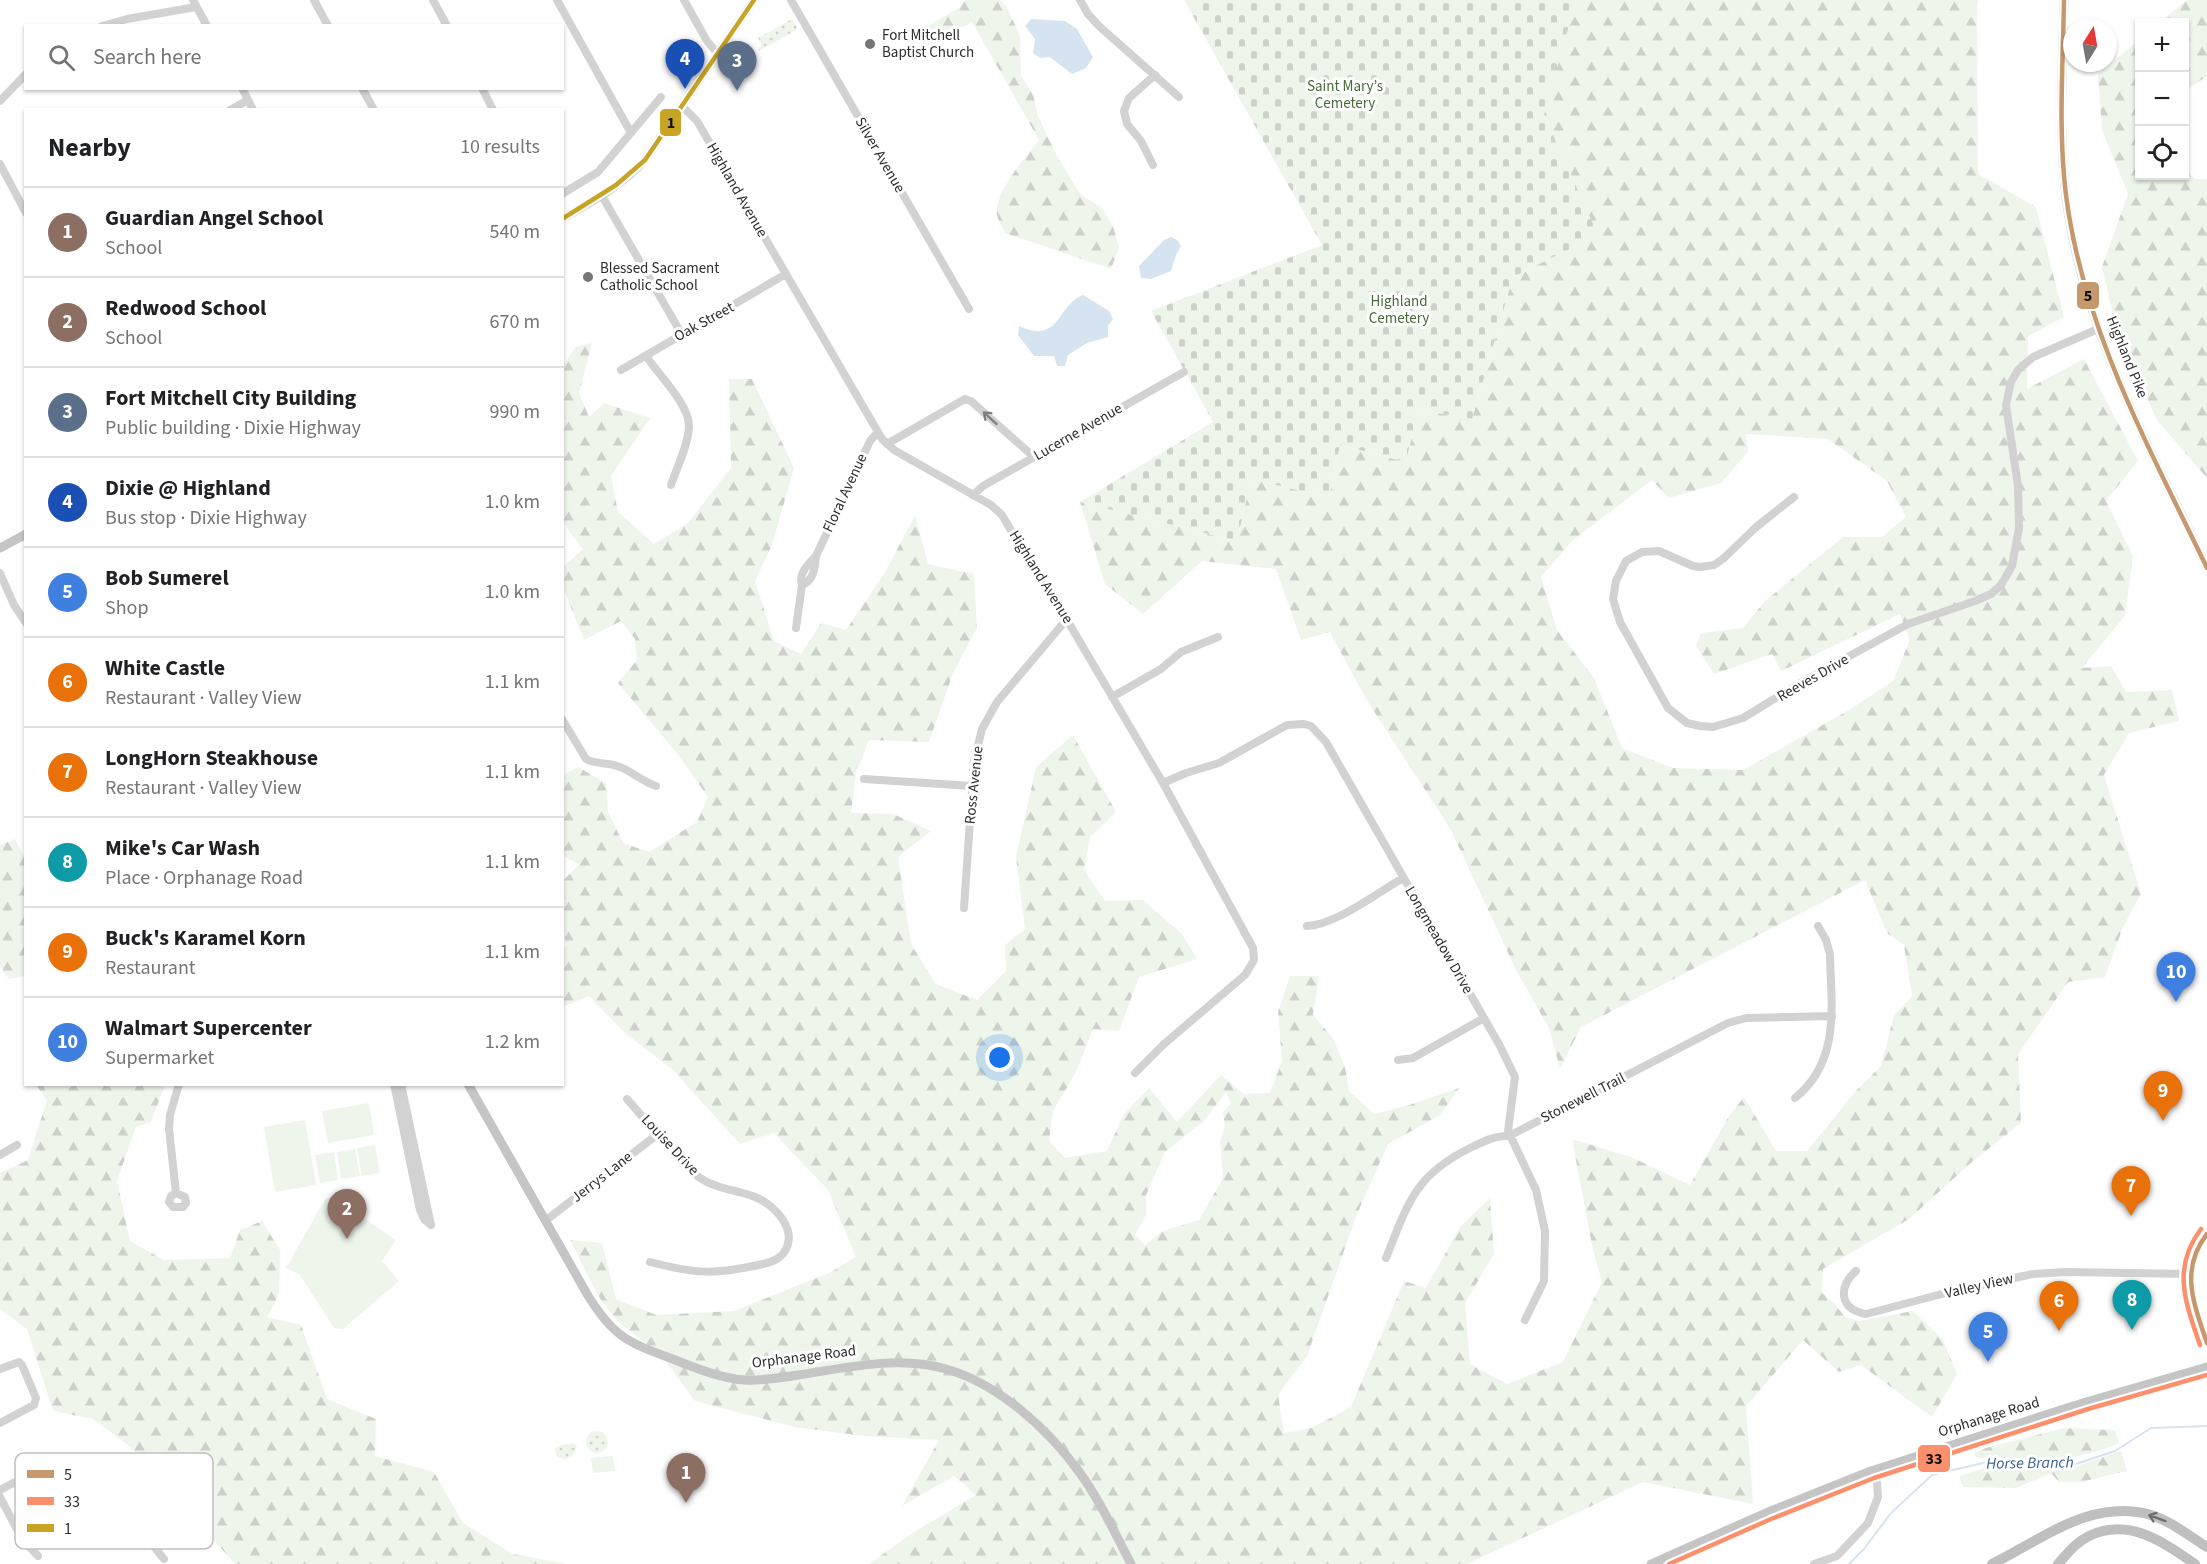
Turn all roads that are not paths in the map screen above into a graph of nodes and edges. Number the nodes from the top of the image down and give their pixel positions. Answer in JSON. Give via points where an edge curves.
{"nodes":[{"id":1,"x":314,"y":0,"type":"edge"},
{"id":2,"x":434,"y":0,"type":"edge"},
{"id":3,"x":557,"y":0,"type":"edge"},
{"id":4,"x":684,"y":0,"type":"edge"},
{"id":5,"x":754,"y":0,"type":"edge"},
{"id":6,"x":792,"y":0,"type":"edge"},
{"id":7,"x":1080,"y":0,"type":"edge"},
{"id":8,"x":2064,"y":0,"type":"edge"},
{"id":9,"x":194,"y":3,"type":"edge"},
{"id":10,"x":109,"y":24,"type":"edge"},
{"id":11,"x":206,"y":24,"type":"edge"},
{"id":12,"x":327,"y":24,"type":"edge"},
{"id":13,"x":446,"y":24,"type":"edge"},
{"id":14,"x":718,"y":54,"type":"junction"},
{"id":15,"x":1155,"y":75,"type":"junction"},
{"id":16,"x":24,"y":76,"type":"edge"},
{"id":17,"x":243,"y":90,"type":"edge"},
{"id":18,"x":363,"y":90,"type":"edge"},
{"id":19,"x":483,"y":90,"type":"edge"},
{"id":20,"x":661,"y":97,"type":"dead end"},
{"id":21,"x":1179,"y":97,"type":"dead end"},
{"id":22,"x":248,"y":100,"type":"junction"},
{"id":23,"x":0,"y":101,"type":"edge"},
{"id":24,"x":682,"y":107,"type":"junction"},
{"id":25,"x":234,"y":108,"type":"edge"},
{"id":26,"x":252,"y":108,"type":"edge"},
{"id":27,"x":373,"y":108,"type":"edge"},
{"id":28,"x":492,"y":108,"type":"edge"},
{"id":29,"x":631,"y":133,"type":"junction"},
{"id":30,"x":0,"y":164,"type":"edge"},
{"id":31,"x":1153,"y":165,"type":"dead end"},
{"id":32,"x":564,"y":193,"type":"edge"},
{"id":33,"x":602,"y":196,"type":"junction"},
{"id":34,"x":24,"y":209,"type":"edge"},
{"id":35,"x":564,"y":218,"type":"edge"},
{"id":36,"x":786,"y":274,"type":"junction"},
{"id":37,"x":969,"y":309,"type":"dead end"},
{"id":38,"x":2098,"y":329,"type":"junction"},
{"id":39,"x":681,"y":333,"type":"junction"},
{"id":40,"x":646,"y":356,"type":"junction"},
{"id":41,"x":621,"y":370,"type":"dead end"},
{"id":42,"x":1184,"y":372,"type":"dead end"},
{"id":43,"x":878,"y":432,"type":"junction"},
{"id":44,"x":887,"y":444,"type":"junction"},
{"id":45,"x":1034,"y":457,"type":"junction"},
{"id":46,"x":671,"y":485,"type":"dead end"},
{"id":47,"x":973,"y":495,"type":"junction"},
{"id":48,"x":1794,"y":497,"type":"dead end"},
{"id":49,"x":24,"y":535,"type":"edge"},
{"id":50,"x":0,"y":548,"type":"edge"},
{"id":51,"x":2207,"y":568,"type":"edge"},
{"id":52,"x":0,"y":573,"type":"edge"},
{"id":53,"x":24,"y":620,"type":"edge"},
{"id":54,"x":1066,"y":620,"type":"junction"},
{"id":55,"x":796,"y":628,"type":"dead end"},
{"id":56,"x":1218,"y":637,"type":"dead end"},
{"id":57,"x":1112,"y":697,"type":"junction"},
{"id":58,"x":564,"y":722,"type":"edge"},
{"id":59,"x":864,"y":779,"type":"dead end"},
{"id":60,"x":1163,"y":783,"type":"junction"},
{"id":61,"x":656,"y":786,"type":"dead end"},
{"id":62,"x":972,"y":786,"type":"junction"},
{"id":63,"x":1403,"y":878,"type":"junction"},
{"id":64,"x":964,"y":908,"type":"dead end"},
{"id":65,"x":1307,"y":926,"type":"dead end"},
{"id":66,"x":1818,"y":926,"type":"dead end"},
{"id":67,"x":1832,"y":1016,"type":"junction"},
{"id":68,"x":1484,"y":1018,"type":"junction"},
{"id":69,"x":1398,"y":1060,"type":"dead end"},
{"id":70,"x":1135,"y":1073,"type":"dead end"},
{"id":71,"x":177,"y":1086,"type":"edge"},
{"id":72,"x":394,"y":1086,"type":"edge"},
{"id":73,"x":401,"y":1086,"type":"edge"},
{"id":74,"x":469,"y":1086,"type":"edge"},
{"id":75,"x":1795,"y":1098,"type":"dead end"},
{"id":76,"x":627,"y":1099,"type":"dead end"},
{"id":77,"x":658,"y":1134,"type":"junction"},
{"id":78,"x":1509,"y":1136,"type":"junction"},
{"id":79,"x":17,"y":1146,"type":"dead end"},
{"id":80,"x":0,"y":1155,"type":"edge"},
{"id":81,"x":176,"y":1193,"type":"dead end"},
{"id":82,"x":545,"y":1221,"type":"junction"},
{"id":83,"x":2207,"y":1234,"type":"edge"},
{"id":84,"x":1386,"y":1258,"type":"dead end"},
{"id":85,"x":650,"y":1262,"type":"dead end"},
{"id":86,"x":1856,"y":1270,"type":"dead end"},
{"id":87,"x":2190,"y":1274,"type":"junction"},
{"id":88,"x":1525,"y":1320,"type":"dead end"},
{"id":89,"x":2207,"y":1343,"type":"edge"},
{"id":90,"x":2207,"y":1367,"type":"edge"},
{"id":91,"x":0,"y":1369,"type":"edge"},
{"id":92,"x":0,"y":1423,"type":"edge"},
{"id":93,"x":1870,"y":1471,"type":"junction"},
{"id":94,"x":15,"y":1482,"type":"edge"},
{"id":95,"x":0,"y":1490,"type":"edge"},
{"id":96,"x":0,"y":1497,"type":"edge"},
{"id":97,"x":15,"y":1526,"type":"edge"},
{"id":98,"x":2207,"y":1547,"type":"edge"},
{"id":99,"x":31,"y":1549,"type":"edge"},
{"id":100,"x":156,"y":1549,"type":"edge"},
{"id":101,"x":38,"y":1556,"type":"dead end"},
{"id":102,"x":164,"y":1559,"type":"dead end"},
{"id":103,"x":1131,"y":1564,"type":"edge"},
{"id":104,"x":1651,"y":1564,"type":"edge"},
{"id":105,"x":1814,"y":1564,"type":"edge"},
{"id":106,"x":1992,"y":1564,"type":"edge"},
{"id":107,"x":2058,"y":1564,"type":"edge"},
{"id":108,"x":2195,"y":1564,"type":"edge"}],
"edges":[{"from":1,"to":12,"type":"street"},
{"from":2,"to":13,"type":"street"},
{"from":3,"to":29,"type":"street"},
{"from":4,"to":14,"type":"street"},
{"from":5,"to":14,"type":"main road"},
{"from":6,"to":37,"type":"street","name":"Silver Avenue"},
{"from":7,"to":15,"type":"street","via":[[1099,26]]},
{"from":8,"to":38,"type":"main road","name":"Highland Pike","via":[[2062,149],[2066,196],[2082,280]]},
{"from":9,"to":10,"type":"street"},
{"from":9,"to":11,"type":"street"},
{"from":14,"to":24,"type":"main road"},
{"from":15,"to":21,"type":"street"},
{"from":15,"to":31,"type":"street","via":[[1129,98],[1124,111],[1127,124]]},
{"from":16,"to":23,"type":"street"},
{"from":17,"to":22,"type":"street"},
{"from":18,"to":27,"type":"street"},
{"from":19,"to":28,"type":"street"},
{"from":20,"to":29,"type":"street"},
{"from":22,"to":25,"type":"street"},
{"from":22,"to":26,"type":"street"},
{"from":24,"to":33,"type":"main road","via":[[645,160]]},
{"from":24,"to":36,"type":"street","name":"Highland Avenue","via":[[697,121]]},
{"from":29,"to":32,"type":"street","via":[[598,172]]},
{"from":30,"to":34,"type":"street"},
{"from":33,"to":35,"type":"main road"},
{"from":33,"to":39,"type":"street"},
{"from":36,"to":39,"type":"street","name":"Oak Street"},
{"from":36,"to":43,"type":"street","name":"Highland Avenue"},
{"from":38,"to":48,"type":"street","name":"Reeves Drive","via":[[2033,357],[2011,381],[2006,405],[2018,486],[2019,528],[2012,566],[2001,585],[1975,602],[1908,624],[1743,718],[1713,727],[1687,723],[1668,708],[1620,622],[1613,599],[1616,581],[1626,561],[1642,552],[1659,551],[1700,567],[1714,565]]},
{"from":38,"to":51,"type":"main road","name":"Highland Pike"},
{"from":39,"to":40,"type":"street","name":"Oak Street"},
{"from":40,"to":41,"type":"street","name":"Oak Street"},
{"from":40,"to":46,"type":"street","via":[[681,405],[688,423]]},
{"from":42,"to":45,"type":"street","name":"Lucerne Avenue"},
{"from":43,"to":44,"type":"street","name":"Highland Avenue"},
{"from":43,"to":55,"type":"street","name":"Floral Avenue","via":[[870,441],[816,556],[805,567],[800,579]]},
{"from":45,"to":44,"type":"street","one_way":true,"via":[[971,400],[965,399]]},
{"from":44,"to":47,"type":"street","name":"Highland Avenue"},
{"from":45,"to":47,"type":"street","name":"Lucerne Avenue"},
{"from":47,"to":54,"type":"street","name":"Highland Avenue","via":[[1002,514]]},
{"from":49,"to":50,"type":"main road"},
{"from":52,"to":53,"type":"street"},
{"from":54,"to":57,"type":"street","name":"Highland Avenue"},
{"from":54,"to":62,"type":"street","name":"Ross Avenue","via":[[987,718]]},
{"from":56,"to":57,"type":"street","via":[[1181,652],[1161,669]]},
{"from":57,"to":60,"type":"street","name":"Highland Avenue"},
{"from":58,"to":61,"type":"street","via":[[586,759],[621,767]]},
{"from":59,"to":62,"type":"street"},
{"from":60,"to":63,"type":"street","name":"Longmeadow Drive","via":[[1219,764],[1287,725],[1304,723],[1326,742]]},
{"from":60,"to":70,"type":"street","name":"Highland Avenue","via":[[1253,948],[1254,960],[1245,975]]},
{"from":62,"to":64,"type":"street","name":"Ross Avenue"},
{"from":63,"to":65,"type":"street","via":[[1332,919]]},
{"from":63,"to":68,"type":"street","name":"Longmeadow Drive"},
{"from":66,"to":67,"type":"street","via":[[1830,954]]},
{"from":67,"to":75,"type":"street","via":[[1831,1040],[1825,1056],[1808,1088]]},
{"from":67,"to":78,"type":"street","name":"Stonewell Trail","via":[[1746,1018],[1728,1023]]},
{"from":68,"to":69,"type":"street","via":[[1413,1058]]},
{"from":68,"to":78,"type":"street","name":"Longmeadow Drive","via":[[1515,1077],[1507,1126]]},
{"from":71,"to":81,"type":"street","via":[[169,1129]]},
{"from":72,"to":73,"type":"street","via":[[420,1210],[431,1225]]},
{"from":74,"to":82,"type":"main road","name":"Orphanage Road"},
{"from":76,"to":77,"type":"street","name":"Louise Drive"},
{"from":77,"to":82,"type":"street","name":"Jerrys Lane"},
{"from":77,"to":85,"type":"street","name":"Louise Drive","via":[[703,1180],[765,1202],[786,1225],[789,1237],[778,1258],[731,1271],[700,1273]]},
{"from":78,"to":84,"type":"street","name":"Stonewell Trail","via":[[1478,1143],[1434,1170],[1414,1194]]},
{"from":78,"to":88,"type":"street","name":"Longmeadow Drive","via":[[1536,1190],[1545,1231],[1544,1281]]},
{"from":79,"to":80,"type":"street"},
{"from":82,"to":103,"type":"main road","name":"Orphanage Road","via":[[598,1312],[622,1338],[635,1345],[716,1375],[738,1379],[770,1379],[907,1363],[946,1369],[993,1390],[1050,1438],[1080,1473]]},
{"from":83,"to":87,"type":"street","via":[[2194,1254]]},
{"from":86,"to":87,"type":"street","name":"Valley View","via":[[1844,1286],[1844,1297],[1857,1313],[1866,1314],[2033,1274]]},
{"from":87,"to":89,"type":"street"},
{"from":90,"to":93,"type":"main road","name":"Orphanage Road"},
{"from":91,"to":92,"type":"street","via":[[19,1362],[36,1398],[34,1405]]},
{"from":93,"to":104,"type":"main road","name":"Orphanage Road"},
{"from":93,"to":105,"type":"street","via":[[1878,1497],[1868,1523],[1837,1556]]},
{"from":94,"to":95,"type":"street"},
{"from":96,"to":97,"type":"street"},
{"from":98,"to":106,"type":"highway","one_way":true,"via":[[2152,1515],[2118,1510],[2077,1520]]},
{"from":99,"to":101,"type":"street"},
{"from":100,"to":102,"type":"street"},
{"from":107,"to":108,"type":"highway","via":[[2088,1536],[2122,1530],[2154,1537]]}]}
